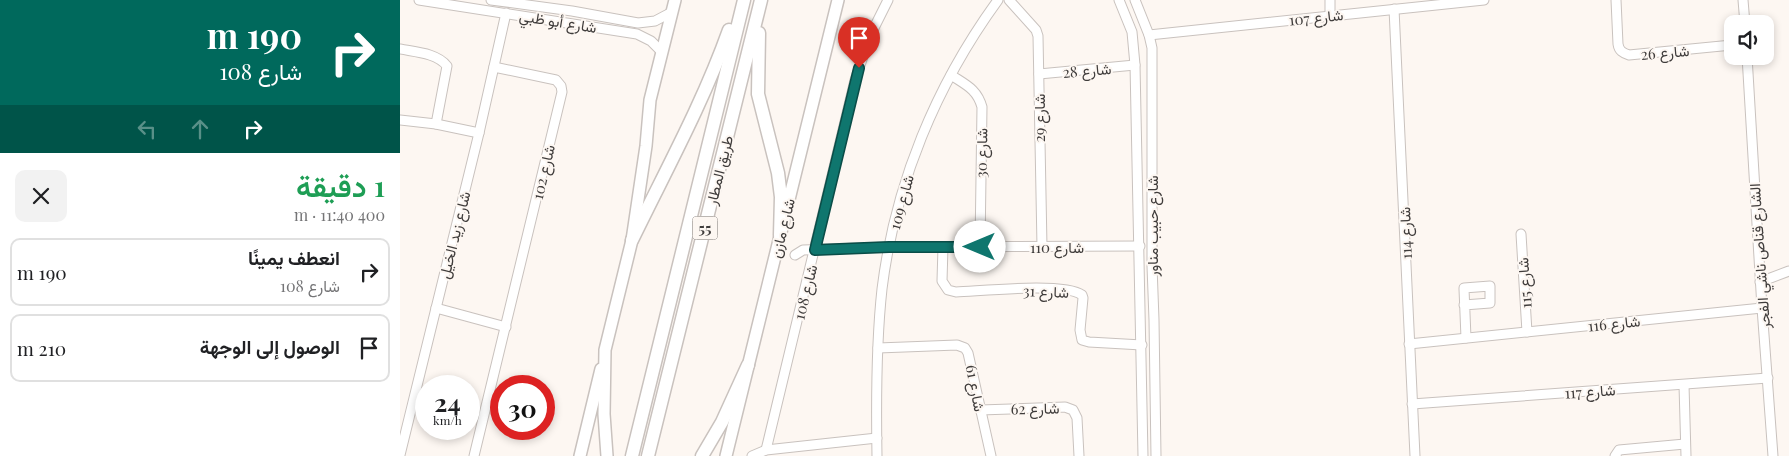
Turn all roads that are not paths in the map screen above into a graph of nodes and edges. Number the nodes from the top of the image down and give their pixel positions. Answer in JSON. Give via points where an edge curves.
{"nodes":[{"id":1,"x":419,"y":0,"type":"edge"},
{"id":2,"x":491,"y":0,"type":"edge"},
{"id":3,"x":675,"y":0,"type":"edge"},
{"id":4,"x":742,"y":0,"type":"edge"},
{"id":5,"x":761,"y":0,"type":"edge"},
{"id":6,"x":838,"y":0,"type":"edge"},
{"id":7,"x":888,"y":0,"type":"edge"},
{"id":8,"x":998,"y":0,"type":"edge"},
{"id":9,"x":1010,"y":0,"type":"edge"},
{"id":10,"x":1119,"y":0,"type":"edge"},
{"id":11,"x":1135,"y":0,"type":"edge"},
{"id":12,"x":1330,"y":0,"type":"edge"},
{"id":13,"x":1484,"y":0,"type":"edge"},
{"id":14,"x":1616,"y":0,"type":"edge"},
{"id":15,"x":1743,"y":0,"type":"edge"},
{"id":16,"x":502,"y":1,"type":"edge"},
{"id":17,"x":527,"y":3,"type":"edge"},
{"id":18,"x":1421,"y":3,"type":"edge"},
{"id":19,"x":1394,"y":9,"type":"junction"},
{"id":20,"x":572,"y":11,"type":"junction"},
{"id":21,"x":672,"y":12,"type":"junction"},
{"id":22,"x":506,"y":13,"type":"junction"},
{"id":23,"x":1744,"y":15,"type":"edge"},
{"id":24,"x":1330,"y":16,"type":"junction"},
{"id":25,"x":572,"y":23,"type":"junction"},
{"id":26,"x":1149,"y":35,"type":"junction"},
{"id":27,"x":1724,"y":46,"type":"edge"},
{"id":28,"x":400,"y":49,"type":"edge"},
{"id":29,"x":661,"y":51,"type":"junction"},
{"id":30,"x":1135,"y":65,"type":"junction"},
{"id":31,"x":1748,"y":65,"type":"edge"},
{"id":32,"x":494,"y":67,"type":"junction"},
{"id":33,"x":1039,"y":74,"type":"junction"},
{"id":34,"x":951,"y":75,"type":"junction"},
{"id":35,"x":1136,"y":96,"type":"junction"},
{"id":36,"x":1152,"y":96,"type":"junction"},
{"id":37,"x":1152,"y":113,"type":"junction"},
{"id":38,"x":1136,"y":114,"type":"junction"},
{"id":39,"x":400,"y":122,"type":"edge"},
{"id":40,"x":436,"y":124,"type":"junction"},
{"id":41,"x":479,"y":133,"type":"junction"},
{"id":42,"x":1521,"y":234,"type":"dead end"},
{"id":43,"x":780,"y":235,"type":"junction"},
{"id":44,"x":632,"y":240,"type":"junction"},
{"id":45,"x":1042,"y":246,"type":"junction"},
{"id":46,"x":1140,"y":246,"type":"junction"},
{"id":47,"x":889,"y":247,"type":"junction"},
{"id":48,"x":943,"y":247,"type":"junction"},
{"id":49,"x":980,"y":247,"type":"junction"},
{"id":50,"x":815,"y":250,"type":"junction"},
{"id":51,"x":795,"y":255,"type":"dead end"},
{"id":52,"x":1789,"y":271,"type":"edge"},
{"id":53,"x":1140,"y":279,"type":"junction"},
{"id":54,"x":1152,"y":281,"type":"junction"},
{"id":55,"x":1760,"y":282,"type":"junction"},
{"id":56,"x":1464,"y":305,"type":"dead end"},
{"id":57,"x":436,"y":308,"type":"junction"},
{"id":58,"x":1762,"y":308,"type":"junction"},
{"id":59,"x":506,"y":327,"type":"junction"},
{"id":60,"x":1527,"y":332,"type":"junction"},
{"id":61,"x":1466,"y":338,"type":"junction"},
{"id":62,"x":1409,"y":344,"type":"junction"},
{"id":63,"x":1142,"y":345,"type":"junction"},
{"id":64,"x":878,"y":348,"type":"junction"},
{"id":65,"x":605,"y":350,"type":"junction"},
{"id":66,"x":748,"y":366,"type":"junction"},
{"id":67,"x":1768,"y":378,"type":"junction"},
{"id":68,"x":1684,"y":384,"type":"junction"},
{"id":69,"x":1412,"y":404,"type":"junction"},
{"id":70,"x":980,"y":410,"type":"junction"},
{"id":71,"x":1156,"y":434,"type":"junction"},
{"id":72,"x":877,"y":438,"type":"junction"},
{"id":73,"x":1143,"y":438,"type":"junction"},
{"id":74,"x":1686,"y":444,"type":"junction"},
{"id":75,"x":766,"y":450,"type":"junction"},
{"id":76,"x":400,"y":456,"type":"edge"},
{"id":77,"x":474,"y":456,"type":"edge"},
{"id":78,"x":580,"y":456,"type":"edge"},
{"id":79,"x":607,"y":456,"type":"edge"},
{"id":80,"x":632,"y":456,"type":"edge"},
{"id":81,"x":648,"y":456,"type":"edge"},
{"id":82,"x":702,"y":456,"type":"edge"},
{"id":83,"x":726,"y":456,"type":"edge"},
{"id":84,"x":752,"y":456,"type":"edge"},
{"id":85,"x":877,"y":456,"type":"edge"},
{"id":86,"x":990,"y":456,"type":"edge"},
{"id":87,"x":1079,"y":456,"type":"edge"},
{"id":88,"x":1143,"y":456,"type":"edge"},
{"id":89,"x":1156,"y":456,"type":"edge"},
{"id":90,"x":1414,"y":456,"type":"edge"},
{"id":91,"x":1615,"y":456,"type":"edge"},
{"id":92,"x":1686,"y":456,"type":"edge"},
{"id":93,"x":1773,"y":456,"type":"edge"}],
"edges":[{"from":1,"to":22,"type":"street","name":"شارع أبو ظبي"},
{"from":2,"to":16,"type":"street","name":"شارع أبو ظبي"},
{"from":3,"to":21,"type":"main road"},
{"from":4,"to":44,"type":"highway","via":[[698,106]]},
{"from":4,"to":80,"type":"highway","name":"طريق المطار","number":"55"},
{"from":5,"to":43,"type":"highway","via":[[758,94],[778,172]]},
{"from":5,"to":81,"type":"highway","name":"طريق المطار","number":"55"},
{"from":6,"to":43,"type":"main road","name":"شارع مازن"},
{"from":7,"to":50,"type":"street","name":"شارع 108","via":[[870,36],[855,80]]},
{"from":8,"to":34,"type":"street","name":"شارع 109","via":[[966,46]]},
{"from":9,"to":33,"type":"street","name":"شارع 29","via":[[1036,30]]},
{"from":10,"to":30,"type":"street","name":"شارع حبيب مناور","via":[[1132,32]]},
{"from":11,"to":26,"type":"street","name":"شارع حبيب مناور"},
{"from":12,"to":24,"type":"street"},
{"from":13,"to":18,"type":"street","name":"شارع 107"},
{"from":14,"to":27,"type":"street","name":"شارع 26","via":[[1618,44],[1622,53]]},
{"from":15,"to":23,"type":"street"},
{"from":16,"to":17,"type":"street","name":"شارع أبو ظبي"},
{"from":17,"to":20,"type":"street","name":"شارع أبو ظبي"},
{"from":18,"to":19,"type":"street","name":"شارع 107"},
{"from":19,"to":24,"type":"street","name":"شارع 107"},
{"from":19,"to":62,"type":"street","name":"شارع 114"},
{"from":20,"to":21,"type":"street","name":"شارع أبو ظبي","via":[[645,23]]},
{"from":20,"to":25,"type":"street","via":[[575,16]]},
{"from":21,"to":29,"type":"main road"},
{"from":22,"to":25,"type":"street","name":"شارع أبو ظبي"},
{"from":22,"to":32,"type":"street","name":"شارع زيد الخيل"},
{"from":24,"to":26,"type":"street","name":"شارع 107"},
{"from":25,"to":29,"type":"street","name":"شارع أبو ظبي","via":[[637,34]]},
{"from":26,"to":36,"type":"street","name":"شارع حبيب مناور"},
{"from":28,"to":40,"type":"street","via":[[436,57],[447,66]]},
{"from":29,"to":44,"type":"main road","via":[[650,100]]},
{"from":30,"to":33,"type":"street","name":"شارع 28"},
{"from":30,"to":35,"type":"street","name":"شارع حبيب مناور"},
{"from":31,"to":55,"type":"street","name":"الشارع قناص ناشي الفجر"},
{"from":32,"to":41,"type":"street","name":"شارع زيد الخيل"},
{"from":32,"to":59,"type":"street","name":"شارع 102","via":[[556,80],[562,92]]},
{"from":33,"to":45,"type":"street","name":"شارع 29"},
{"from":34,"to":47,"type":"street","name":"شارع 109","via":[[919,141]]},
{"from":34,"to":49,"type":"street","name":"شارع 30","via":[[979,96],[982,107]]},
{"from":35,"to":36,"type":"street","via":[[1143,100]]},
{"from":35,"to":38,"type":"street","name":"شارع حبيب مناور"},
{"from":36,"to":37,"type":"street","name":"شارع حبيب مناور"},
{"from":37,"to":38,"type":"street","via":[[1147,109]]},
{"from":37,"to":54,"type":"street","name":"شارع حبيب مناور"},
{"from":38,"to":46,"type":"street","name":"شارع حبيب مناور"},
{"from":39,"to":40,"type":"street"},
{"from":40,"to":41,"type":"street"},
{"from":41,"to":57,"type":"street","name":"شارع زيد الخيل"},
{"from":42,"to":60,"type":"street","name":"شارع 115"},
{"from":43,"to":66,"type":"main road","name":"شارع مازن"},
{"from":44,"to":65,"type":"main road"},
{"from":45,"to":46,"type":"street","name":"شارع 110"},
{"from":45,"to":49,"type":"street","name":"شارع 110"},
{"from":46,"to":53,"type":"street","name":"شارع حبيب مناور"},
{"from":47,"to":48,"type":"street","name":"شارع 110"},
{"from":47,"to":50,"type":"street","name":"شارع 110"},
{"from":47,"to":64,"type":"street","name":"شارع 109"},
{"from":48,"to":49,"type":"street","name":"شارع 110"},
{"from":48,"to":63,"type":"street","name":"شارع 31","via":[[942,281],[948,290],[1048,288],[1075,291],[1082,295],[1082,340]]},
{"from":50,"to":51,"type":"street","name":"شارع 110","via":[[803,250]]},
{"from":50,"to":75,"type":"street","name":"شارع 108"},
{"from":52,"to":55,"type":"street"},
{"from":53,"to":54,"type":"street","via":[[1146,284]]},
{"from":53,"to":63,"type":"street","name":"شارع حبيب مناور"},
{"from":54,"to":71,"type":"street","name":"شارع حبيب مناور"},
{"from":55,"to":58,"type":"street","name":"الشارع قناص ناشي الفجر"},
{"from":56,"to":61,"type":"street"},
{"from":57,"to":59,"type":"street"},
{"from":57,"to":76,"type":"street","name":"شارع زيد الخيل"},
{"from":58,"to":60,"type":"street","name":"شارع 116"},
{"from":58,"to":67,"type":"street","name":"الشارع قناص ناشي الفجر"},
{"from":59,"to":77,"type":"street","name":"شارع 102"},
{"from":60,"to":61,"type":"street","name":"شارع 116"},
{"from":61,"to":62,"type":"street","name":"شارع 116"},
{"from":62,"to":69,"type":"street","name":"شارع 114"},
{"from":63,"to":73,"type":"street","name":"شارع حبيب مناور"},
{"from":64,"to":70,"type":"street","name":"شارع 61","via":[[957,345],[966,348]]},
{"from":64,"to":72,"type":"street","name":"شارع 109"},
{"from":65,"to":78,"type":"main road"},
{"from":65,"to":79,"type":"main road"},
{"from":66,"to":82,"type":"highway"},
{"from":66,"to":83,"type":"main road","name":"شارع مازن"},
{"from":67,"to":68,"type":"street","name":"شارع 117"},
{"from":67,"to":93,"type":"street","name":"الشارع قناص ناشي الفجر"},
{"from":68,"to":69,"type":"street","name":"شارع 117"},
{"from":68,"to":74,"type":"street"},
{"from":69,"to":90,"type":"street","name":"شارع 114"},
{"from":70,"to":86,"type":"street","name":"شارع 61"},
{"from":70,"to":87,"type":"street","name":"شارع 62","via":[[1065,407],[1073,410],[1077,418]]},
{"from":71,"to":73,"type":"street","via":[[1149,431]]},
{"from":71,"to":89,"type":"street","name":"شارع حبيب مناور"},
{"from":72,"to":75,"type":"street"},
{"from":72,"to":85,"type":"street","name":"شارع 109"},
{"from":73,"to":88,"type":"street","name":"شارع حبيب مناور"},
{"from":74,"to":91,"type":"street","via":[[1619,450]]},
{"from":74,"to":92,"type":"street"},
{"from":75,"to":84,"type":"street"}]}
